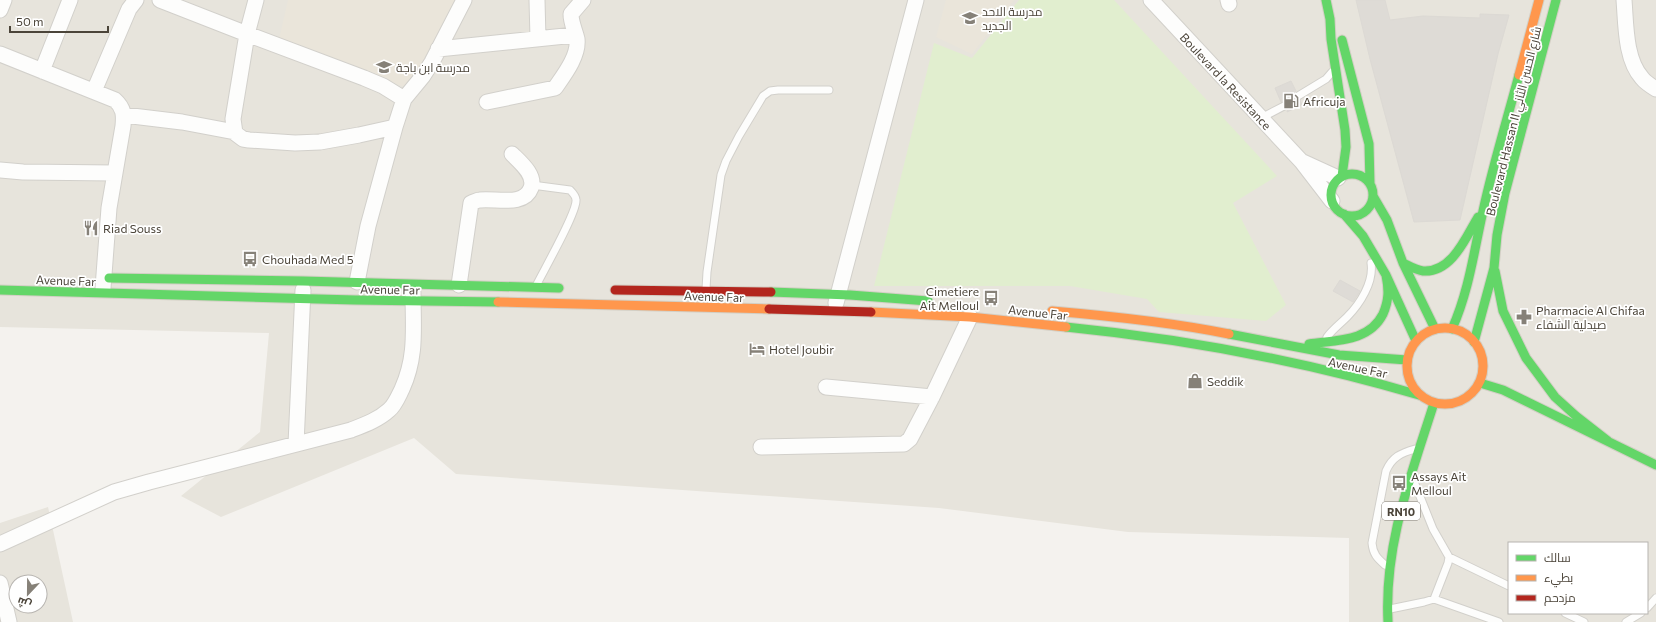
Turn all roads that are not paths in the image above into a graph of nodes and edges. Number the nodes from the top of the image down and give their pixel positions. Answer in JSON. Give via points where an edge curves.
{"nodes":[{"id":1,"x":4,"y":0,"type":"edge"},
{"id":2,"x":70,"y":0,"type":"edge"},
{"id":3,"x":136,"y":0,"type":"edge"},
{"id":4,"x":160,"y":0,"type":"edge"},
{"id":5,"x":256,"y":0,"type":"edge"},
{"id":6,"x":464,"y":0,"type":"edge"},
{"id":7,"x":537,"y":0,"type":"edge"},
{"id":8,"x":583,"y":0,"type":"edge"},
{"id":9,"x":916,"y":0,"type":"edge"},
{"id":10,"x":1151,"y":0,"type":"edge"},
{"id":11,"x":1326,"y":0,"type":"edge"},
{"id":12,"x":1539,"y":0,"type":"edge"},
{"id":13,"x":1556,"y":0,"type":"edge"},
{"id":14,"x":1624,"y":0,"type":"edge"},
{"id":15,"x":0,"y":10,"type":"edge"},
{"id":16,"x":1330,"y":19,"type":"junction"},
{"id":17,"x":247,"y":34,"type":"junction"},
{"id":18,"x":576,"y":35,"type":"junction"},
{"id":19,"x":538,"y":39,"type":"junction"},
{"id":20,"x":438,"y":49,"type":"junction"},
{"id":21,"x":0,"y":54,"type":"edge"},
{"id":22,"x":1335,"y":68,"type":"junction"},
{"id":23,"x":42,"y":71,"type":"junction"},
{"id":24,"x":1656,"y":89,"type":"edge"},
{"id":25,"x":829,"y":90,"type":"dead end"},
{"id":26,"x":94,"y":91,"type":"junction"},
{"id":27,"x":1298,"y":96,"type":"dead end"},
{"id":28,"x":404,"y":99,"type":"junction"},
{"id":29,"x":487,"y":102,"type":"dead end"},
{"id":30,"x":1284,"y":106,"type":"dead end"},
{"id":31,"x":124,"y":115,"type":"junction"},
{"id":32,"x":1261,"y":118,"type":"junction"},
{"id":33,"x":395,"y":127,"type":"junction"},
{"id":34,"x":235,"y":132,"type":"junction"},
{"id":35,"x":512,"y":154,"type":"dead end"},
{"id":36,"x":1302,"y":162,"type":"junction"},
{"id":37,"x":0,"y":170,"type":"edge"},
{"id":38,"x":114,"y":174,"type":"junction"},
{"id":39,"x":1340,"y":177,"type":"junction"},
{"id":40,"x":1370,"y":184,"type":"junction"},
{"id":41,"x":532,"y":185,"type":"junction"},
{"id":42,"x":1372,"y":196,"type":"junction"},
{"id":43,"x":1332,"y":201,"type":"junction"},
{"id":44,"x":1483,"y":210,"type":"junction"},
{"id":45,"x":1344,"y":214,"type":"junction"},
{"id":46,"x":1369,"y":247,"type":"junction"},
{"id":47,"x":1403,"y":263,"type":"junction"},
{"id":48,"x":1494,"y":268,"type":"junction"},
{"id":49,"x":1386,"y":275,"type":"junction"},
{"id":50,"x":100,"y":278,"type":"junction"},
{"id":51,"x":303,"y":281,"type":"junction"},
{"id":52,"x":357,"y":282,"type":"junction"},
{"id":53,"x":413,"y":285,"type":"junction"},
{"id":54,"x":459,"y":285,"type":"junction"},
{"id":55,"x":535,"y":288,"type":"junction"},
{"id":56,"x":566,"y":288,"type":"dead end"},
{"id":57,"x":605,"y":289,"type":"dead end"},
{"id":58,"x":0,"y":290,"type":"edge"},
{"id":59,"x":705,"y":292,"type":"junction"},
{"id":60,"x":102,"y":293,"type":"junction"},
{"id":61,"x":839,"y":294,"type":"junction"},
{"id":62,"x":303,"y":298,"type":"junction"},
{"id":63,"x":413,"y":301,"type":"junction"},
{"id":64,"x":937,"y":302,"type":"dead end"},
{"id":65,"x":1041,"y":310,"type":"dead end"},
{"id":66,"x":834,"y":311,"type":"junction"},
{"id":67,"x":970,"y":317,"type":"junction"},
{"id":68,"x":1435,"y":329,"type":"junction"},
{"id":69,"x":1452,"y":329,"type":"junction"},
{"id":70,"x":1323,"y":341,"type":"junction"},
{"id":71,"x":1416,"y":341,"type":"junction"},
{"id":72,"x":1474,"y":342,"type":"junction"},
{"id":73,"x":1296,"y":346,"type":"junction"},
{"id":74,"x":1407,"y":360,"type":"junction"},
{"id":75,"x":1480,"y":383,"type":"junction"},
{"id":76,"x":826,"y":387,"type":"dead end"},
{"id":77,"x":1419,"y":395,"type":"junction"},
{"id":78,"x":932,"y":397,"type":"junction"},
{"id":79,"x":1434,"y":403,"type":"junction"},
{"id":80,"x":1608,"y":441,"type":"junction"},
{"id":81,"x":296,"y":444,"type":"junction"},
{"id":82,"x":761,"y":447,"type":"dead end"},
{"id":83,"x":1419,"y":447,"type":"junction"},
{"id":84,"x":1656,"y":465,"type":"edge"},
{"id":85,"x":1411,"y":475,"type":"junction"},
{"id":86,"x":0,"y":544,"type":"edge"},
{"id":87,"x":1448,"y":557,"type":"junction"},
{"id":88,"x":1389,"y":568,"type":"junction"},
{"id":89,"x":0,"y":583,"type":"edge"},
{"id":90,"x":1508,"y":586,"type":"edge"},
{"id":91,"x":1656,"y":598,"type":"edge"},
{"id":92,"x":1434,"y":599,"type":"junction"},
{"id":93,"x":1648,"y":607,"type":"edge"},
{"id":94,"x":1387,"y":609,"type":"junction"},
{"id":95,"x":1567,"y":614,"type":"edge"},
{"id":96,"x":1639,"y":614,"type":"edge"},
{"id":97,"x":9,"y":622,"type":"edge"},
{"id":98,"x":1388,"y":622,"type":"edge"},
{"id":99,"x":1498,"y":622,"type":"edge"},
{"id":100,"x":1584,"y":622,"type":"edge"},
{"id":101,"x":1626,"y":622,"type":"edge"}],
"edges":[{"from":1,"to":15,"type":"street"},
{"from":2,"to":23,"type":"street"},
{"from":3,"to":26,"type":"street","via":[[129,9]]},
{"from":4,"to":17,"type":"street"},
{"from":5,"to":17,"type":"street"},
{"from":6,"to":20,"type":"street"},
{"from":7,"to":19,"type":"street"},
{"from":8,"to":18,"type":"street","via":[[571,14]]},
{"from":9,"to":61,"type":"street"},
{"from":10,"to":32,"type":"street","name":"Boulevard la Resistance"},
{"from":11,"to":16,"type":"main road"},
{"from":12,"to":44,"type":"main road","name":"Boulevard Hassan II شارع الحسن الثاني"},
{"from":13,"to":48,"type":"main road","name":"Boulevard Hassan II شارع الحسن الثاني","via":[[1505,193]]},
{"from":14,"to":24,"type":"street","via":[[1629,55],[1642,78]]},
{"from":16,"to":22,"type":"main road"},
{"from":16,"to":40,"type":"main road","via":[[1341,37],[1365,125],[1369,144]]},
{"from":17,"to":28,"type":"street","via":[[364,78]]},
{"from":17,"to":34,"type":"street","via":[[233,119]]},
{"from":18,"to":19,"type":"street"},
{"from":18,"to":29,"type":"street","via":[[573,59],[555,88]]},
{"from":19,"to":20,"type":"street"},
{"from":20,"to":28,"type":"street","via":[[423,76]]},
{"from":21,"to":23,"type":"street"},
{"from":22,"to":27,"type":"lane","via":[[1326,79]]},
{"from":22,"to":39,"type":"main road","via":[[1346,148]]},
{"from":23,"to":26,"type":"street"},
{"from":25,"to":59,"type":"lane","via":[[778,90],[770,91],[763,96],[726,161],[721,175]]},
{"from":26,"to":31,"type":"street","via":[[115,100],[121,105]]},
{"from":28,"to":33,"type":"street"},
{"from":30,"to":32,"type":"lane"},
{"from":31,"to":34,"type":"street"},
{"from":31,"to":38,"type":"street"},
{"from":32,"to":36,"type":"street","name":"Boulevard la Resistance"},
{"from":33,"to":34,"type":"street","via":[[320,142],[295,143],[249,140]]},
{"from":33,"to":52,"type":"street","via":[[368,226]]},
{"from":35,"to":41,"type":"street","via":[[524,165],[532,179]]},
{"from":36,"to":39,"type":"street","name":"Boulevard la Resistance"},
{"from":36,"to":43,"type":"street","name":"Boulevard la Resistance"},
{"from":37,"to":38,"type":"street"},
{"from":38,"to":50,"type":"street"},
{"from":39,"to":40,"type":"main road","via":[[1353,174]]},
{"from":39,"to":43,"type":"main road","via":[[1332,188]]},
{"from":40,"to":42,"type":"main road"},
{"from":41,"to":54,"type":"street","via":[[530,192],[521,198],[479,200],[471,203]]},
{"from":41,"to":55,"type":"lane","via":[[570,190],[574,193],[576,202],[572,216]]},
{"from":42,"to":45,"type":"main road","via":[[1371,202],[1363,212]]},
{"from":42,"to":47,"type":"main road","via":[[1387,220]]},
{"from":43,"to":45,"type":"main road"},
{"from":44,"to":47,"type":"main road","via":[[1452,259],[1442,268],[1432,272],[1421,271]]},
{"from":44,"to":69,"type":"main road","name":"Boulevard Hassan II شارع الحسن الثاني","via":[[1473,263]]},
{"from":45,"to":46,"type":"main road"},
{"from":46,"to":49,"type":"main road"},
{"from":46,"to":70,"type":"lane","via":[[1372,269],[1359,302]]},
{"from":47,"to":68,"type":"main road"},
{"from":48,"to":72,"type":"main road","name":"Boulevard Hassan II شارع الحسن الثاني"},
{"from":48,"to":80,"type":"main road","via":[[1504,311],[1526,358],[1555,397]]},
{"from":49,"to":70,"type":"main road","via":[[1389,294],[1380,322],[1366,334]]},
{"from":49,"to":71,"type":"main road"},
{"from":50,"to":51,"type":"main road","name":"Avenue Far"},
{"from":50,"to":60,"type":"street"},
{"from":51,"to":52,"type":"main road","name":"Avenue Far"},
{"from":51,"to":62,"type":"street"},
{"from":52,"to":53,"type":"main road","name":"Avenue Far"},
{"from":53,"to":54,"type":"main road","name":"Avenue Far"},
{"from":53,"to":63,"type":"street"},
{"from":54,"to":55,"type":"main road","name":"Avenue Far"},
{"from":55,"to":56,"type":"main road","name":"Avenue Far"},
{"from":57,"to":59,"type":"main road","name":"Avenue Far"},
{"from":58,"to":60,"type":"main road","name":"Avenue Far"},
{"from":59,"to":61,"type":"main road","name":"Avenue Far"},
{"from":60,"to":62,"type":"main road","name":"Avenue Far"},
{"from":61,"to":64,"type":"main road","name":"Avenue Far","via":[[877,295]]},
{"from":61,"to":66,"type":"street"},
{"from":62,"to":63,"type":"main road","name":"Avenue Far"},
{"from":62,"to":81,"type":"street"},
{"from":63,"to":66,"type":"main road","name":"Avenue Far"},
{"from":63,"to":81,"type":"street","via":[[414,336],[410,370],[397,400],[390,409],[372,422],[351,430]]},
{"from":65,"to":73,"type":"main road","name":"Avenue Far","via":[[1189,326]]},
{"from":66,"to":67,"type":"main road","name":"Avenue Far"},
{"from":67,"to":77,"type":"main road","name":"Avenue Far","via":[[1133,334],[1238,351]]},
{"from":67,"to":78,"type":"street"},
{"from":68,"to":69,"type":"main road"},
{"from":68,"to":71,"type":"main road"},
{"from":69,"to":72,"type":"main road","via":[[1462,332]]},
{"from":70,"to":73,"type":"main road"},
{"from":71,"to":74,"type":"main road","via":[[1408,353]]},
{"from":72,"to":75,"type":"main road","via":[[1482,358]]},
{"from":73,"to":74,"type":"main road","name":"Avenue Far","via":[[1339,355]]},
{"from":74,"to":77,"type":"main road","via":[[1409,379]]},
{"from":75,"to":79,"type":"main road","via":[[1458,402],[1446,405]]},
{"from":75,"to":80,"type":"main road","via":[[1502,390]]},
{"from":76,"to":78,"type":"street"},
{"from":77,"to":79,"type":"main road"},
{"from":78,"to":82,"type":"street","via":[[910,439],[904,444]]},
{"from":79,"to":83,"type":"main road","number":"RN10"},
{"from":80,"to":84,"type":"main road"},
{"from":81,"to":86,"type":"street","via":[[114,492]]},
{"from":83,"to":85,"type":"main road","number":"RN10"},
{"from":83,"to":88,"type":"lane","via":[[1398,455],[1386,471],[1372,543],[1377,558]]},
{"from":85,"to":87,"type":"lane","via":[[1433,529]]},
{"from":85,"to":88,"type":"main road","number":"RN10"},
{"from":87,"to":90,"type":"lane"},
{"from":87,"to":92,"type":"lane"},
{"from":88,"to":94,"type":"main road","number":"RN10"},
{"from":89,"to":97,"type":"street"},
{"from":91,"to":93,"type":"lane"},
{"from":92,"to":94,"type":"lane"},
{"from":92,"to":99,"type":"lane"},
{"from":94,"to":98,"type":"main road","number":"RN10"},
{"from":95,"to":100,"type":"lane"},
{"from":96,"to":101,"type":"lane"}]}
